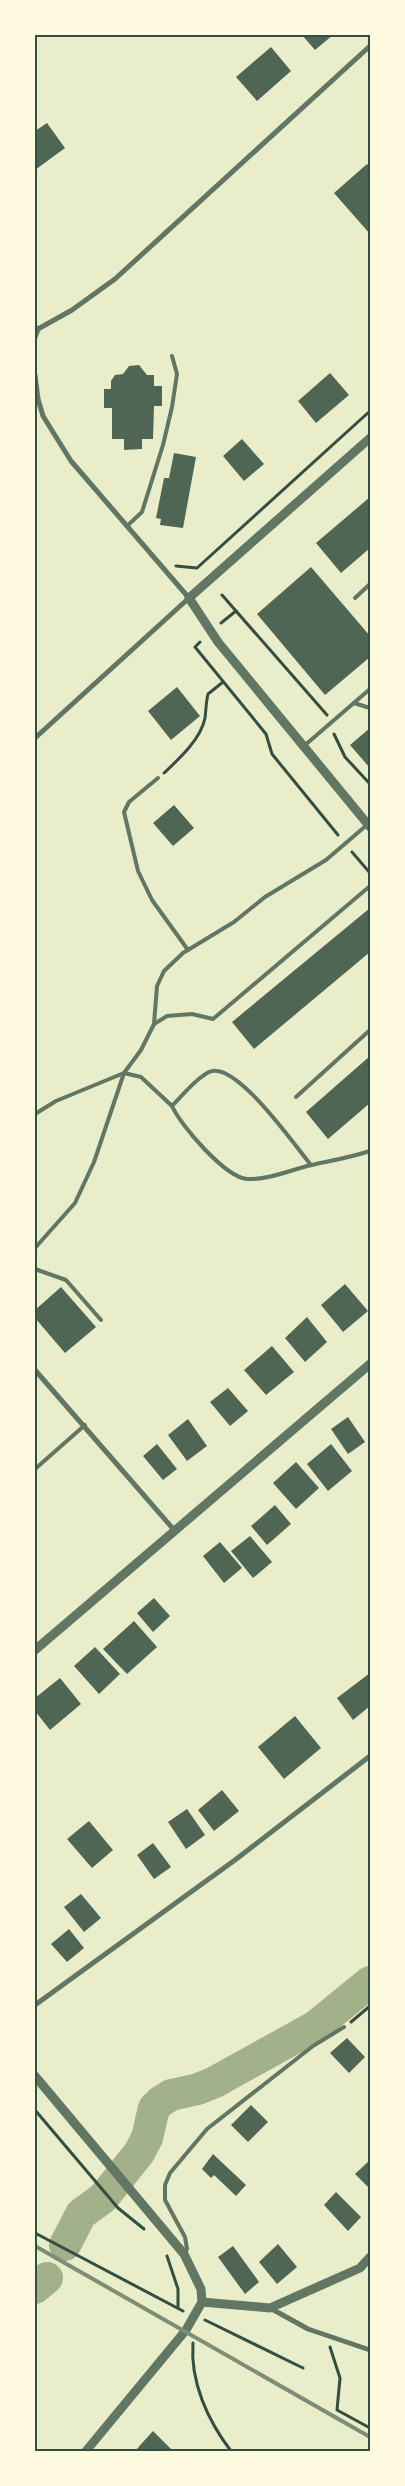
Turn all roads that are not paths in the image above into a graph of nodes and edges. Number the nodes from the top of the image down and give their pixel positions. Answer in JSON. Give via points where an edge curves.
{"nodes":[{"id":1,"x":370,"y":46,"type":"edge"},
{"id":2,"x":36,"y":328,"type":"edge"},
{"id":3,"x":35,"y":338,"type":"edge"},
{"id":4,"x":172,"y":356,"type":"dead end"},
{"id":5,"x":35,"y":375,"type":"edge"},
{"id":6,"x":370,"y":438,"type":"edge"},
{"id":7,"x":127,"y":526,"type":"junction"},
{"id":8,"x":370,"y":584,"type":"edge"},
{"id":9,"x":189,"y":598,"type":"junction"},
{"id":10,"x":355,"y":598,"type":"dead end"},
{"id":11,"x":370,"y":689,"type":"edge"},
{"id":12,"x":354,"y":703,"type":"junction"},
{"id":13,"x":370,"y":708,"type":"edge"},
{"id":14,"x":35,"y":738,"type":"edge"},
{"id":15,"x":304,"y":746,"type":"junction"},
{"id":16,"x":158,"y":778,"type":"road end"},
{"id":17,"x":369,"y":826,"type":"edge"},
{"id":18,"x":370,"y":886,"type":"edge"},
{"id":19,"x":188,"y":950,"type":"junction"},
{"id":20,"x":154,"y":1024,"type":"junction"},
{"id":21,"x":370,"y":1030,"type":"edge"},
{"id":22,"x":124,"y":1073,"type":"junction"},
{"id":23,"x":296,"y":1097,"type":"dead end"},
{"id":24,"x":172,"y":1106,"type":"junction"},
{"id":25,"x":35,"y":1114,"type":"edge"},
{"id":26,"x":370,"y":1151,"type":"edge"},
{"id":27,"x":311,"y":1165,"type":"junction"},
{"id":28,"x":35,"y":1248,"type":"edge"},
{"id":29,"x":35,"y":1269,"type":"edge"},
{"id":30,"x":101,"y":1320,"type":"dead end"},
{"id":31,"x":370,"y":1364,"type":"edge"},
{"id":32,"x":35,"y":1370,"type":"edge"},
{"id":33,"x":84,"y":1425,"type":"junction"},
{"id":34,"x":35,"y":1469,"type":"edge"},
{"id":35,"x":174,"y":1530,"type":"junction"},
{"id":36,"x":35,"y":1650,"type":"edge"},
{"id":37,"x":370,"y":1756,"type":"edge"},
{"id":38,"x":35,"y":2005,"type":"edge"},
{"id":39,"x":344,"y":2027,"type":"road end"},
{"id":40,"x":35,"y":2076,"type":"edge"},
{"id":41,"x":184,"y":2254,"type":"junction"},
{"id":42,"x":370,"y":2257,"type":"edge"},
{"id":43,"x":202,"y":2302,"type":"junction"},
{"id":44,"x":270,"y":2308,"type":"junction"},
{"id":45,"x":370,"y":2350,"type":"edge"},
{"id":46,"x":85,"y":2450,"type":"edge"}],
"edges":[{"from":1,"to":2,"type":"street","via":[[115,279],[72,310]]},
{"from":2,"to":3,"type":"street"},
{"from":4,"to":7,"type":"lane","via":[[177,374],[163,445],[142,512]]},
{"from":5,"to":7,"type":"street","via":[[43,416],[55,438]]},
{"from":6,"to":9,"type":"street"},
{"from":7,"to":9,"type":"street"},
{"from":8,"to":10,"type":"lane"},
{"from":9,"to":14,"type":"street"},
{"from":9,"to":15,"type":"street","via":[[218,642]]},
{"from":11,"to":12,"type":"lane"},
{"from":12,"to":13,"type":"lane"},
{"from":12,"to":15,"type":"lane"},
{"from":15,"to":17,"type":"street"},
{"from":16,"to":19,"type":"lane","via":[[129,802],[124,812],[138,871],[152,900]]},
{"from":17,"to":19,"type":"lane","via":[[326,860]]},
{"from":18,"to":20,"type":"lane","via":[[213,1019],[192,1014],[167,1016]]},
{"from":19,"to":20,"type":"lane","via":[[164,971],[157,986]]},
{"from":20,"to":22,"type":"lane"},
{"from":21,"to":23,"type":"lane"},
{"from":22,"to":24,"type":"lane","via":[[141,1077]]},
{"from":22,"to":25,"type":"lane","via":[[56,1101]]},
{"from":22,"to":28,"type":"lane","via":[[94,1162],[75,1203]]},
{"from":24,"to":27,"type":"lane","via":[[176,1117],[228,1171],[238,1177],[248,1179]]},
{"from":24,"to":27,"type":"lane","via":[[210,1071],[230,1074],[249,1090]]},
{"from":26,"to":27,"type":"lane"},
{"from":29,"to":30,"type":"lane","via":[[66,1280]]},
{"from":31,"to":35,"type":"street"},
{"from":32,"to":33,"type":"street"},
{"from":33,"to":34,"type":"lane"},
{"from":33,"to":35,"type":"street"},
{"from":35,"to":36,"type":"street"},
{"from":37,"to":38,"type":"street","via":[[236,1860]]},
{"from":39,"to":41,"type":"lane","via":[[313,2046],[208,2128],[170,2172],[165,2185],[165,2200],[185,2237],[187,2249]]},
{"from":40,"to":41,"type":"street"},
{"from":41,"to":43,"type":"street","via":[[201,2289]]},
{"from":42,"to":44,"type":"street","via":[[360,2268]]},
{"from":43,"to":44,"type":"street"},
{"from":43,"to":46,"type":"street","via":[[186,2330]]},
{"from":44,"to":45,"type":"street","via":[[308,2329]]}]}
